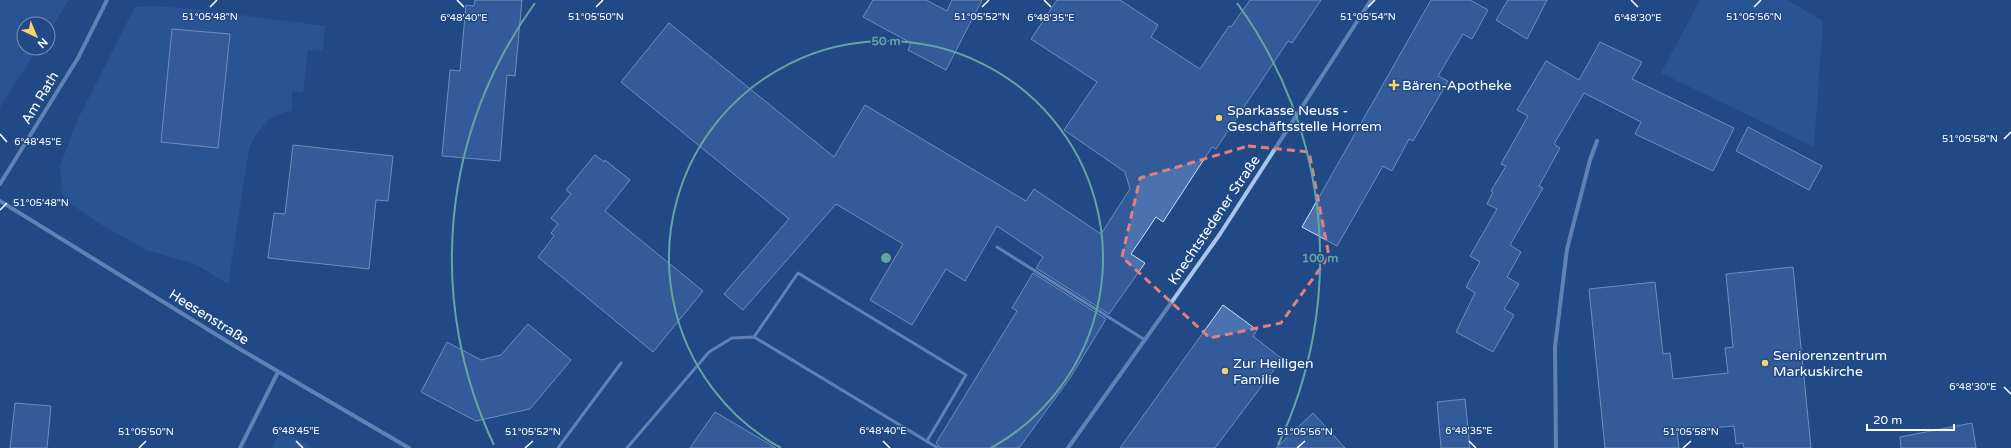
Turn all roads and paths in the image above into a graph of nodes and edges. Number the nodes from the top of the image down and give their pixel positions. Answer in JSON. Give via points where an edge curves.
{"nodes":[{"id":1,"x":107,"y":0,"type":"edge"},
{"id":2,"x":1371,"y":0,"type":"edge"},
{"id":3,"x":1597,"y":141,"type":"dead end"},
{"id":4,"x":0,"y":184,"type":"edge"},
{"id":5,"x":0,"y":201,"type":"edge"},
{"id":6,"x":998,"y":247,"type":"dead end"},
{"id":7,"x":754,"y":337,"type":"junction"},
{"id":8,"x":1145,"y":340,"type":"junction"},
{"id":9,"x":621,"y":363,"type":"dead end"},
{"id":10,"x":278,"y":372,"type":"junction"},
{"id":11,"x":927,"y":441,"type":"junction"},
{"id":12,"x":240,"y":448,"type":"edge"},
{"id":13,"x":409,"y":448,"type":"edge"},
{"id":14,"x":558,"y":448,"type":"edge"},
{"id":15,"x":627,"y":448,"type":"edge"},
{"id":16,"x":938,"y":448,"type":"edge"},
{"id":17,"x":1068,"y":448,"type":"edge"},
{"id":18,"x":1556,"y":448,"type":"edge"}],
"edges":[{"from":1,"to":4,"type":"street","name":"Am Rath","via":[[78,58]]},
{"from":2,"to":8,"type":"street","name":"Knechtstedener Straße","via":[[1220,234]]},
{"from":3,"to":18,"type":"street","via":[[1567,249],[1555,347]]},
{"from":5,"to":10,"type":"street","name":"Heesenstraße"},
{"from":6,"to":8,"type":"lane"},
{"from":7,"to":11,"type":"lane"},
{"from":7,"to":11,"type":"lane","via":[[798,273],[966,374]]},
{"from":7,"to":15,"type":"lane","via":[[732,338],[709,352]]},
{"from":8,"to":17,"type":"street","name":"Knechtstedener Straße"},
{"from":9,"to":14,"type":"lane"},
{"from":10,"to":12,"type":"street"},
{"from":10,"to":13,"type":"street","name":"Heesenstraße"},
{"from":11,"to":16,"type":"lane"}]}
